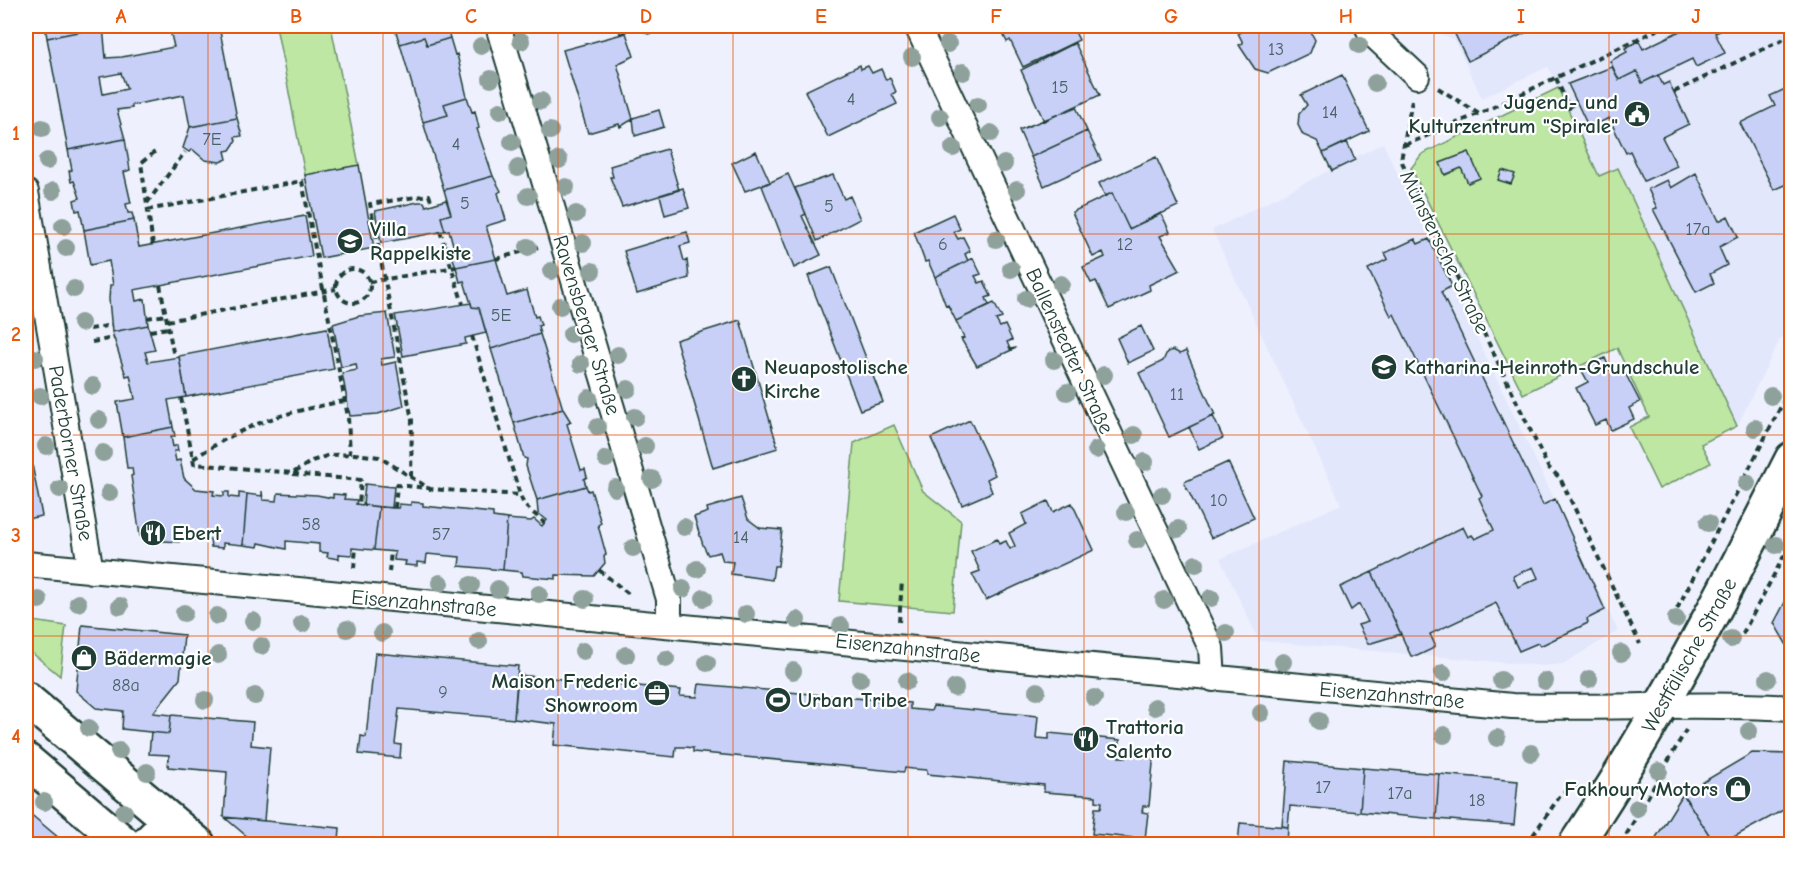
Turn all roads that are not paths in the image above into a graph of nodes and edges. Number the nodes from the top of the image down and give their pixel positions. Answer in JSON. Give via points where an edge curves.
{"nodes":[{"id":1,"x":498,"y":26,"type":"edge"},
{"id":2,"x":917,"y":26,"type":"edge"},
{"id":3,"x":1367,"y":26,"type":"edge"},
{"id":4,"x":1417,"y":76,"type":"road end"},
{"id":5,"x":26,"y":192,"type":"edge"},
{"id":6,"x":1791,"y":459,"type":"edge"},
{"id":7,"x":26,"y":564,"type":"edge"},
{"id":8,"x":91,"y":571,"type":"junction"},
{"id":9,"x":669,"y":625,"type":"junction"},
{"id":10,"x":1213,"y":679,"type":"junction"},
{"id":11,"x":26,"y":699,"type":"edge"},
{"id":12,"x":1663,"y":705,"type":"junction"},
{"id":13,"x":1791,"y":708,"type":"edge"},
{"id":14,"x":26,"y":760,"type":"edge"},
{"id":15,"x":170,"y":821,"type":"junction"},
{"id":16,"x":125,"y":844,"type":"edge"},
{"id":17,"x":147,"y":844,"type":"edge"},
{"id":18,"x":198,"y":844,"type":"edge"},
{"id":19,"x":1576,"y":844,"type":"edge"}],
"edges":[{"from":1,"to":9,"type":"street","name":"Ravensberger Straße","via":[[669,599]]},
{"from":2,"to":10,"type":"street","name":"Ballenstedter Straße","via":[[1210,648]]},
{"from":3,"to":4,"type":"street"},
{"from":5,"to":8,"type":"street","name":"Paderborner Straße"},
{"from":6,"to":12,"type":"street","name":"Westfälische Straße"},
{"from":7,"to":8,"type":"street","name":"Eisenzahnstraße"},
{"from":8,"to":9,"type":"street","name":"Eisenzahnstraße"},
{"from":9,"to":10,"type":"street","name":"Eisenzahnstraße"},
{"from":10,"to":12,"type":"street","name":"Eisenzahnstraße","via":[[1512,706],[1589,709]]},
{"from":11,"to":15,"type":"street"},
{"from":12,"to":13,"type":"street","name":"Eisenzahnstraße"},
{"from":12,"to":19,"type":"street","name":"Westfälische Straße"},
{"from":14,"to":16,"type":"street"},
{"from":15,"to":17,"type":"street"},
{"from":15,"to":18,"type":"street"}]}
